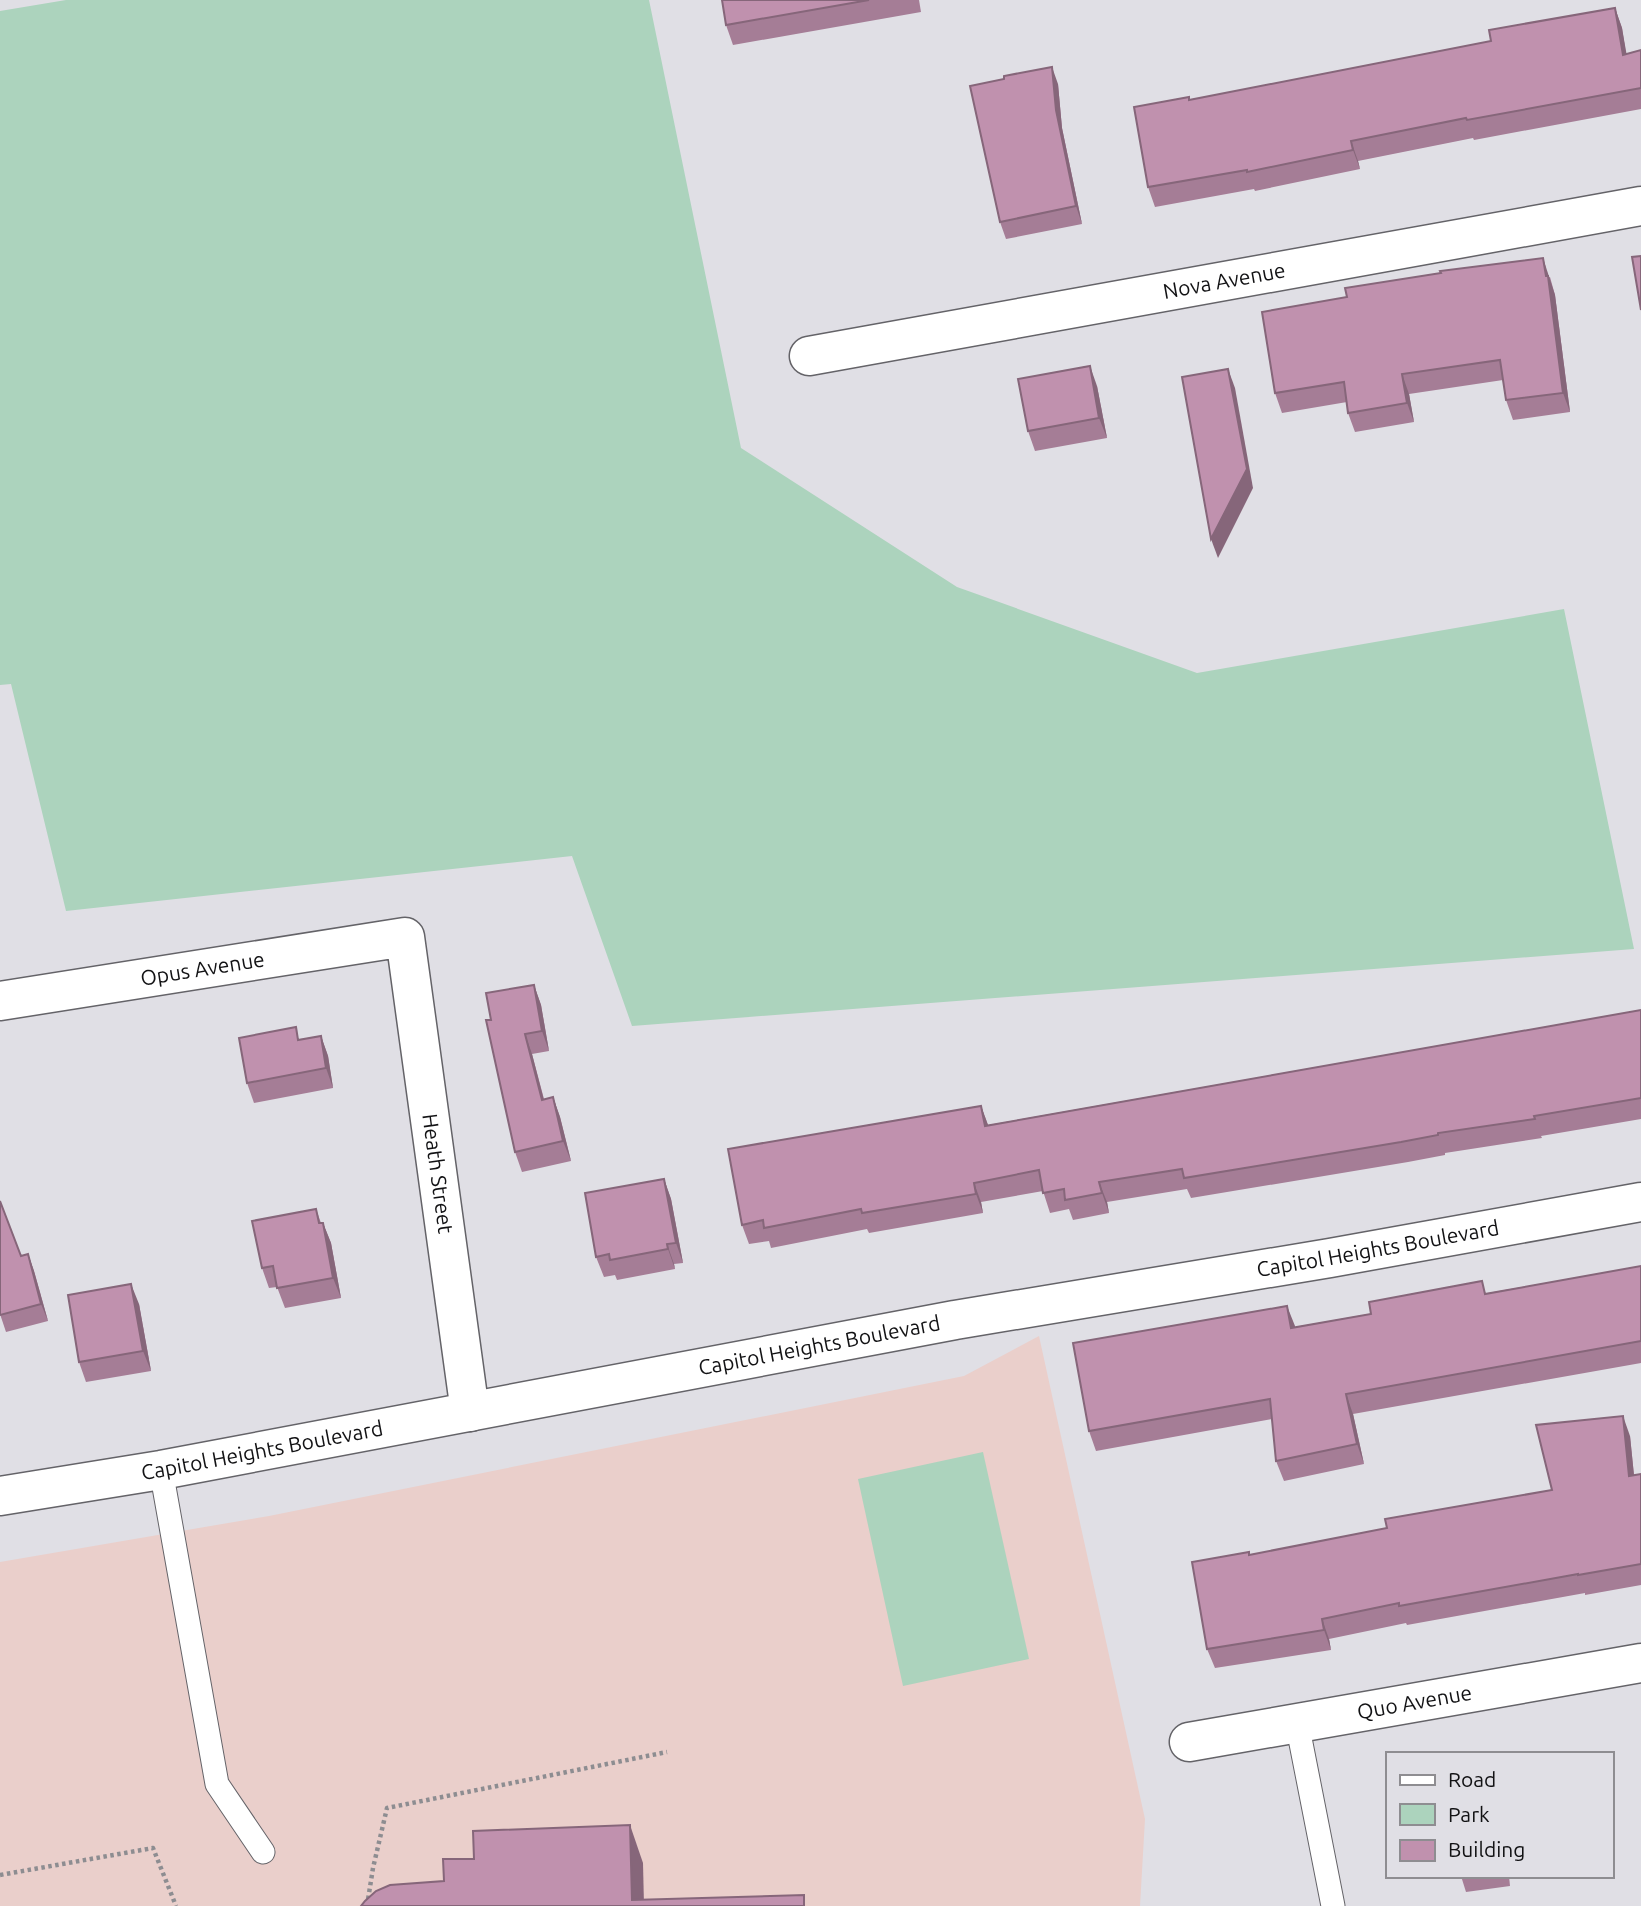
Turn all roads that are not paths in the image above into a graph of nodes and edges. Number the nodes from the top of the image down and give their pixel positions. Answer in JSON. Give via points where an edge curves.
{"nodes":[{"id":1,"x":1641,"y":206,"type":"edge"},
{"id":2,"x":809,"y":356,"type":"dead end"},
{"id":3,"x":405,"y":937,"type":"joint"},
{"id":4,"x":0,"y":1001,"type":"edge"},
{"id":5,"x":1641,"y":1202,"type":"edge"},
{"id":6,"x":470,"y":1412,"type":"junction"},
{"id":7,"x":161,"y":1470,"type":"junction"},
{"id":8,"x":0,"y":1496,"type":"edge"},
{"id":9,"x":1641,"y":1663,"type":"edge"},
{"id":10,"x":1297,"y":1723,"type":"junction"},
{"id":11,"x":1189,"y":1742,"type":"dead end"},
{"id":12,"x":263,"y":1852,"type":"dead end"},
{"id":13,"x":1333,"y":1906,"type":"edge"}],
"edges":[{"from":1,"to":2,"type":"street","name":"Nova Avenue"},
{"from":3,"to":4,"type":"street","name":"Opus Avenue"},
{"from":3,"to":6,"type":"street","name":"Heath Street"},
{"from":5,"to":6,"type":"street","name":"Capitol Heights Boulevard","via":[[956,1320]]},
{"from":6,"to":7,"type":"street","name":"Capitol Heights Boulevard"},
{"from":7,"to":8,"type":"street","name":"Capitol Heights Boulevard"},
{"from":7,"to":12,"type":"lane","via":[[217,1784]]},
{"from":9,"to":10,"type":"street","name":"Quo Avenue"},
{"from":10,"to":11,"type":"street","name":"Quo Avenue"},
{"from":10,"to":13,"type":"lane"}]}
